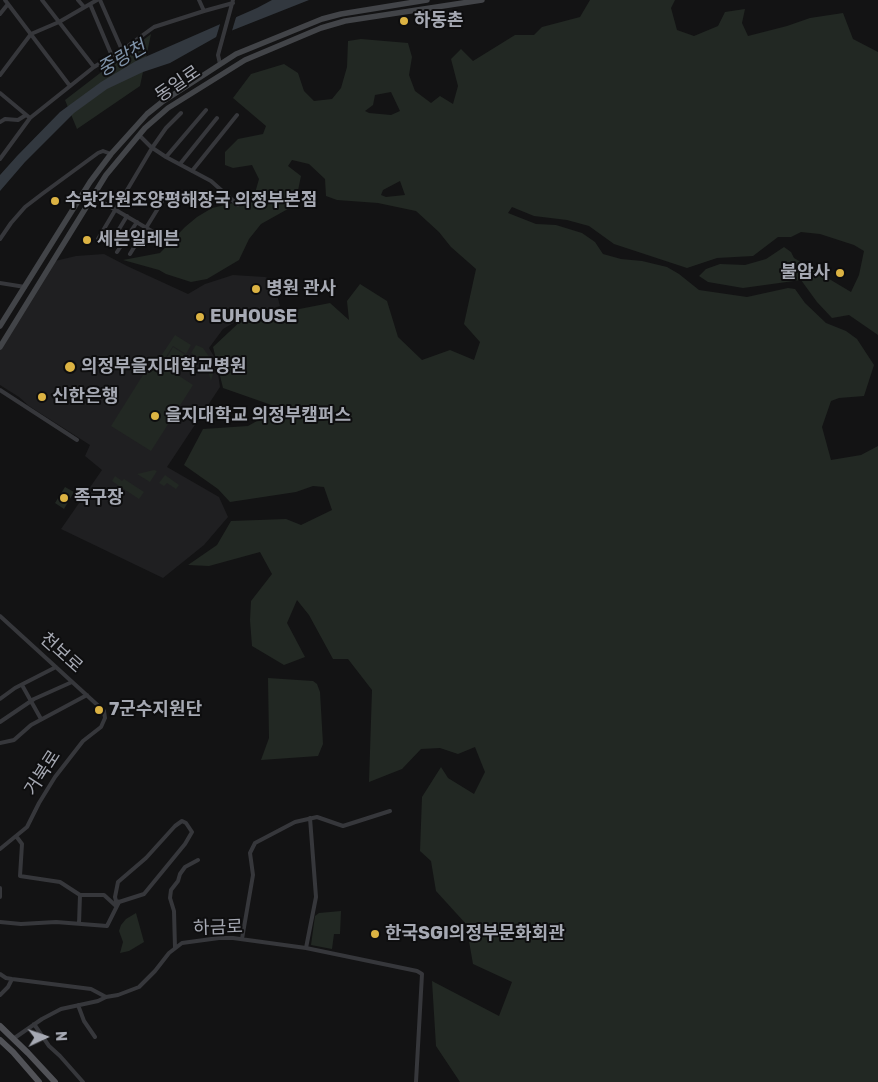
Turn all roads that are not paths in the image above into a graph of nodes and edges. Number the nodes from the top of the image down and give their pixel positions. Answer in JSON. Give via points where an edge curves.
{"nodes":[{"id":1,"x":42,"y":0,"type":"edge"},
{"id":2,"x":78,"y":0,"type":"edge"},
{"id":3,"x":99,"y":0,"type":"edge"},
{"id":4,"x":199,"y":0,"type":"edge"},
{"id":5,"x":427,"y":0,"type":"edge"},
{"id":6,"x":482,"y":0,"type":"edge"},
{"id":7,"x":7,"y":2,"type":"edge"},
{"id":8,"x":233,"y":2,"type":"edge"},
{"id":9,"x":90,"y":4,"type":"junction"},
{"id":10,"x":84,"y":8,"type":"junction"},
{"id":11,"x":204,"y":11,"type":"junction"},
{"id":12,"x":0,"y":14,"type":"edge"},
{"id":13,"x":59,"y":22,"type":"junction"},
{"id":14,"x":31,"y":34,"type":"junction"},
{"id":15,"x":122,"y":50,"type":"junction"},
{"id":16,"x":112,"y":56,"type":"junction"},
{"id":17,"x":220,"y":64,"type":"junction"},
{"id":18,"x":94,"y":67,"type":"junction"},
{"id":19,"x":0,"y":75,"type":"edge"},
{"id":20,"x":70,"y":86,"type":"junction"},
{"id":21,"x":0,"y":93,"type":"edge"},
{"id":22,"x":206,"y":110,"type":"dead end"},
{"id":23,"x":181,"y":113,"type":"dead end"},
{"id":24,"x":26,"y":115,"type":"junction"},
{"id":25,"x":237,"y":115,"type":"dead end"},
{"id":26,"x":30,"y":118,"type":"junction"},
{"id":27,"x":217,"y":118,"type":"dead end"},
{"id":28,"x":0,"y":122,"type":"edge"},
{"id":29,"x":139,"y":135,"type":"junction"},
{"id":30,"x":152,"y":148,"type":"junction"},
{"id":31,"x":111,"y":154,"type":"junction"},
{"id":32,"x":166,"y":157,"type":"junction"},
{"id":33,"x":0,"y":159,"type":"edge"},
{"id":34,"x":180,"y":164,"type":"junction"},
{"id":35,"x":192,"y":171,"type":"junction"},
{"id":36,"x":92,"y":196,"type":"junction"},
{"id":37,"x":165,"y":198,"type":"dead end"},
{"id":38,"x":238,"y":205,"type":"dead end"},
{"id":39,"x":116,"y":210,"type":"junction"},
{"id":40,"x":127,"y":216,"type":"junction"},
{"id":41,"x":137,"y":222,"type":"junction"},
{"id":42,"x":146,"y":227,"type":"junction"},
{"id":43,"x":155,"y":232,"type":"dead end"},
{"id":44,"x":0,"y":239,"type":"edge"},
{"id":45,"x":98,"y":239,"type":"dead end"},
{"id":46,"x":110,"y":244,"type":"dead end"},
{"id":47,"x":117,"y":252,"type":"dead end"},
{"id":48,"x":130,"y":254,"type":"dead end"},
{"id":49,"x":0,"y":283,"type":"edge"},
{"id":50,"x":25,"y":287,"type":"junction"},
{"id":51,"x":0,"y":326,"type":"edge"},
{"id":52,"x":0,"y":346,"type":"edge"},
{"id":53,"x":0,"y":390,"type":"edge"},
{"id":54,"x":77,"y":440,"type":"dead end"},
{"id":55,"x":0,"y":616,"type":"edge"},
{"id":56,"x":56,"y":667,"type":"junction"},
{"id":57,"x":72,"y":682,"type":"junction"},
{"id":58,"x":22,"y":685,"type":"junction"},
{"id":59,"x":87,"y":695,"type":"junction"},
{"id":60,"x":0,"y":699,"type":"edge"},
{"id":61,"x":31,"y":702,"type":"junction"},
{"id":62,"x":104,"y":711,"type":"joint"},
{"id":63,"x":41,"y":719,"type":"junction"},
{"id":64,"x":0,"y":722,"type":"edge"},
{"id":65,"x":0,"y":743,"type":"edge"},
{"id":66,"x":390,"y":811,"type":"dead end"},
{"id":67,"x":310,"y":818,"type":"junction"},
{"id":68,"x":16,"y":836,"type":"junction"},
{"id":69,"x":0,"y":849,"type":"edge"},
{"id":70,"x":198,"y":860,"type":"dead end"},
{"id":71,"x":0,"y":888,"type":"edge"},
{"id":72,"x":80,"y":895,"type":"junction"},
{"id":73,"x":0,"y":898,"type":"edge"},
{"id":74,"x":119,"y":902,"type":"junction"},
{"id":75,"x":116,"y":906,"type":"junction"},
{"id":76,"x":0,"y":922,"type":"edge"},
{"id":77,"x":79,"y":924,"type":"junction"},
{"id":78,"x":242,"y":939,"type":"junction"},
{"id":79,"x":175,"y":948,"type":"junction"},
{"id":80,"x":306,"y":948,"type":"junction"},
{"id":81,"x":0,"y":974,"type":"edge"},
{"id":82,"x":12,"y":979,"type":"junction"},
{"id":83,"x":0,"y":994,"type":"edge"},
{"id":84,"x":106,"y":997,"type":"junction"},
{"id":85,"x":78,"y":1005,"type":"junction"},
{"id":86,"x":34,"y":1024,"type":"junction"},
{"id":87,"x":0,"y":1026,"type":"edge"},
{"id":88,"x":95,"y":1037,"type":"dead end"},
{"id":89,"x":13,"y":1039,"type":"junction"},
{"id":90,"x":0,"y":1040,"type":"edge"},
{"id":91,"x":39,"y":1082,"type":"edge"},
{"id":92,"x":54,"y":1082,"type":"edge"},
{"id":93,"x":83,"y":1082,"type":"edge"},
{"id":94,"x":416,"y":1082,"type":"edge"}],
"edges":[{"from":1,"to":13,"type":"street"},
{"from":2,"to":10,"type":"street"},
{"from":3,"to":9,"type":"street"},
{"from":3,"to":15,"type":"street"},
{"from":4,"to":11,"type":"street"},
{"from":5,"to":17,"type":"street","name":"동일로","via":[[322,19],[236,54]]},
{"from":6,"to":29,"type":"street","name":"동일로","via":[[345,21],[289,40],[204,84],[168,108]]},
{"from":7,"to":12,"type":"street"},
{"from":7,"to":14,"type":"street"},
{"from":8,"to":11,"type":"street"},
{"from":8,"to":17,"type":"street","via":[[218,55]]},
{"from":9,"to":10,"type":"street"},
{"from":9,"to":16,"type":"street"},
{"from":10,"to":13,"type":"street"},
{"from":11,"to":15,"type":"street","via":[[154,27]]},
{"from":13,"to":14,"type":"street"},
{"from":13,"to":18,"type":"street"},
{"from":14,"to":19,"type":"street"},
{"from":14,"to":20,"type":"street"},
{"from":15,"to":16,"type":"street"},
{"from":16,"to":18,"type":"street"},
{"from":17,"to":31,"type":"street","name":"동일로","via":[[148,114]]},
{"from":18,"to":20,"type":"street"},
{"from":20,"to":26,"type":"street"},
{"from":21,"to":24,"type":"street"},
{"from":22,"to":32,"type":"street"},
{"from":23,"to":30,"type":"street"},
{"from":24,"to":26,"type":"street"},
{"from":24,"to":28,"type":"street","via":[[18,120]]},
{"from":25,"to":35,"type":"street"},
{"from":26,"to":33,"type":"street"},
{"from":27,"to":34,"type":"street"},
{"from":29,"to":30,"type":"street"},
{"from":29,"to":36,"type":"street","name":"동일로"},
{"from":30,"to":32,"type":"street"},
{"from":30,"to":39,"type":"street"},
{"from":31,"to":44,"type":"street","via":[[98,153],[25,207]]},
{"from":31,"to":50,"type":"street","name":"동일로"},
{"from":32,"to":34,"type":"street"},
{"from":34,"to":35,"type":"street"},
{"from":35,"to":38,"type":"street","via":[[211,181]]},
{"from":36,"to":39,"type":"street"},
{"from":36,"to":52,"type":"street","name":"동일로"},
{"from":37,"to":42,"type":"street"},
{"from":39,"to":40,"type":"street"},
{"from":39,"to":45,"type":"street"},
{"from":40,"to":41,"type":"street"},
{"from":40,"to":46,"type":"street"},
{"from":41,"to":42,"type":"street"},
{"from":41,"to":47,"type":"street"},
{"from":42,"to":43,"type":"street"},
{"from":42,"to":48,"type":"street"},
{"from":49,"to":50,"type":"street"},
{"from":50,"to":51,"type":"street","name":"동일로"},
{"from":53,"to":54,"type":"street"},
{"from":55,"to":56,"type":"street","name":"천보로"},
{"from":56,"to":57,"type":"street","name":"천보로"},
{"from":56,"to":58,"type":"street"},
{"from":57,"to":59,"type":"street","name":"천보로"},
{"from":57,"to":61,"type":"street"},
{"from":58,"to":60,"type":"street"},
{"from":58,"to":61,"type":"street"},
{"from":59,"to":62,"type":"street","name":"천보로"},
{"from":59,"to":63,"type":"street"},
{"from":61,"to":63,"type":"street"},
{"from":61,"to":64,"type":"street"},
{"from":62,"to":68,"type":"street","name":"거북로","via":[[104,723],[73,753],[27,827]]},
{"from":63,"to":65,"type":"street","via":[[14,740]]},
{"from":66,"to":67,"type":"street","via":[[343,826],[317,817]]},
{"from":67,"to":78,"type":"street","via":[[295,822],[252,848],[253,868]]},
{"from":67,"to":80,"type":"street","via":[[316,898]]},
{"from":68,"to":69,"type":"street","name":"거북로"},
{"from":68,"to":72,"type":"street","via":[[22,844],[20,876],[60,882]]},
{"from":70,"to":79,"type":"street","via":[[185,867],[172,890]]},
{"from":71,"to":73,"type":"street"},
{"from":72,"to":75,"type":"street","via":[[104,895]]},
{"from":72,"to":77,"type":"street"},
{"from":74,"to":74,"type":"street","via":[[115,897],[118,882],[146,858],[175,826],[182,821],[186,823],[192,832],[188,839],[144,894]]},
{"from":74,"to":75,"type":"street"},
{"from":75,"to":77,"type":"street","via":[[107,926]]},
{"from":76,"to":77,"type":"street"},
{"from":78,"to":79,"type":"street","name":"하금로","via":[[219,938],[182,943]]},
{"from":78,"to":80,"type":"street","name":"하금로"},
{"from":79,"to":84,"type":"street","name":"하금로","via":[[138,988]]},
{"from":80,"to":94,"type":"street","name":"하금로","via":[[422,974]]},
{"from":81,"to":82,"type":"street"},
{"from":82,"to":83,"type":"street"},
{"from":82,"to":84,"type":"street","via":[[91,990]]},
{"from":84,"to":85,"type":"street","name":"하금로"},
{"from":85,"to":86,"type":"street","name":"하금로","via":[[61,1009]]},
{"from":85,"to":88,"type":"street"},
{"from":86,"to":89,"type":"street","name":"하금로"},
{"from":86,"to":93,"type":"street","via":[[49,1046]]},
{"from":87,"to":89,"type":"main road"},
{"from":89,"to":92,"type":"main road"},
{"from":90,"to":91,"type":"main road"}]}
